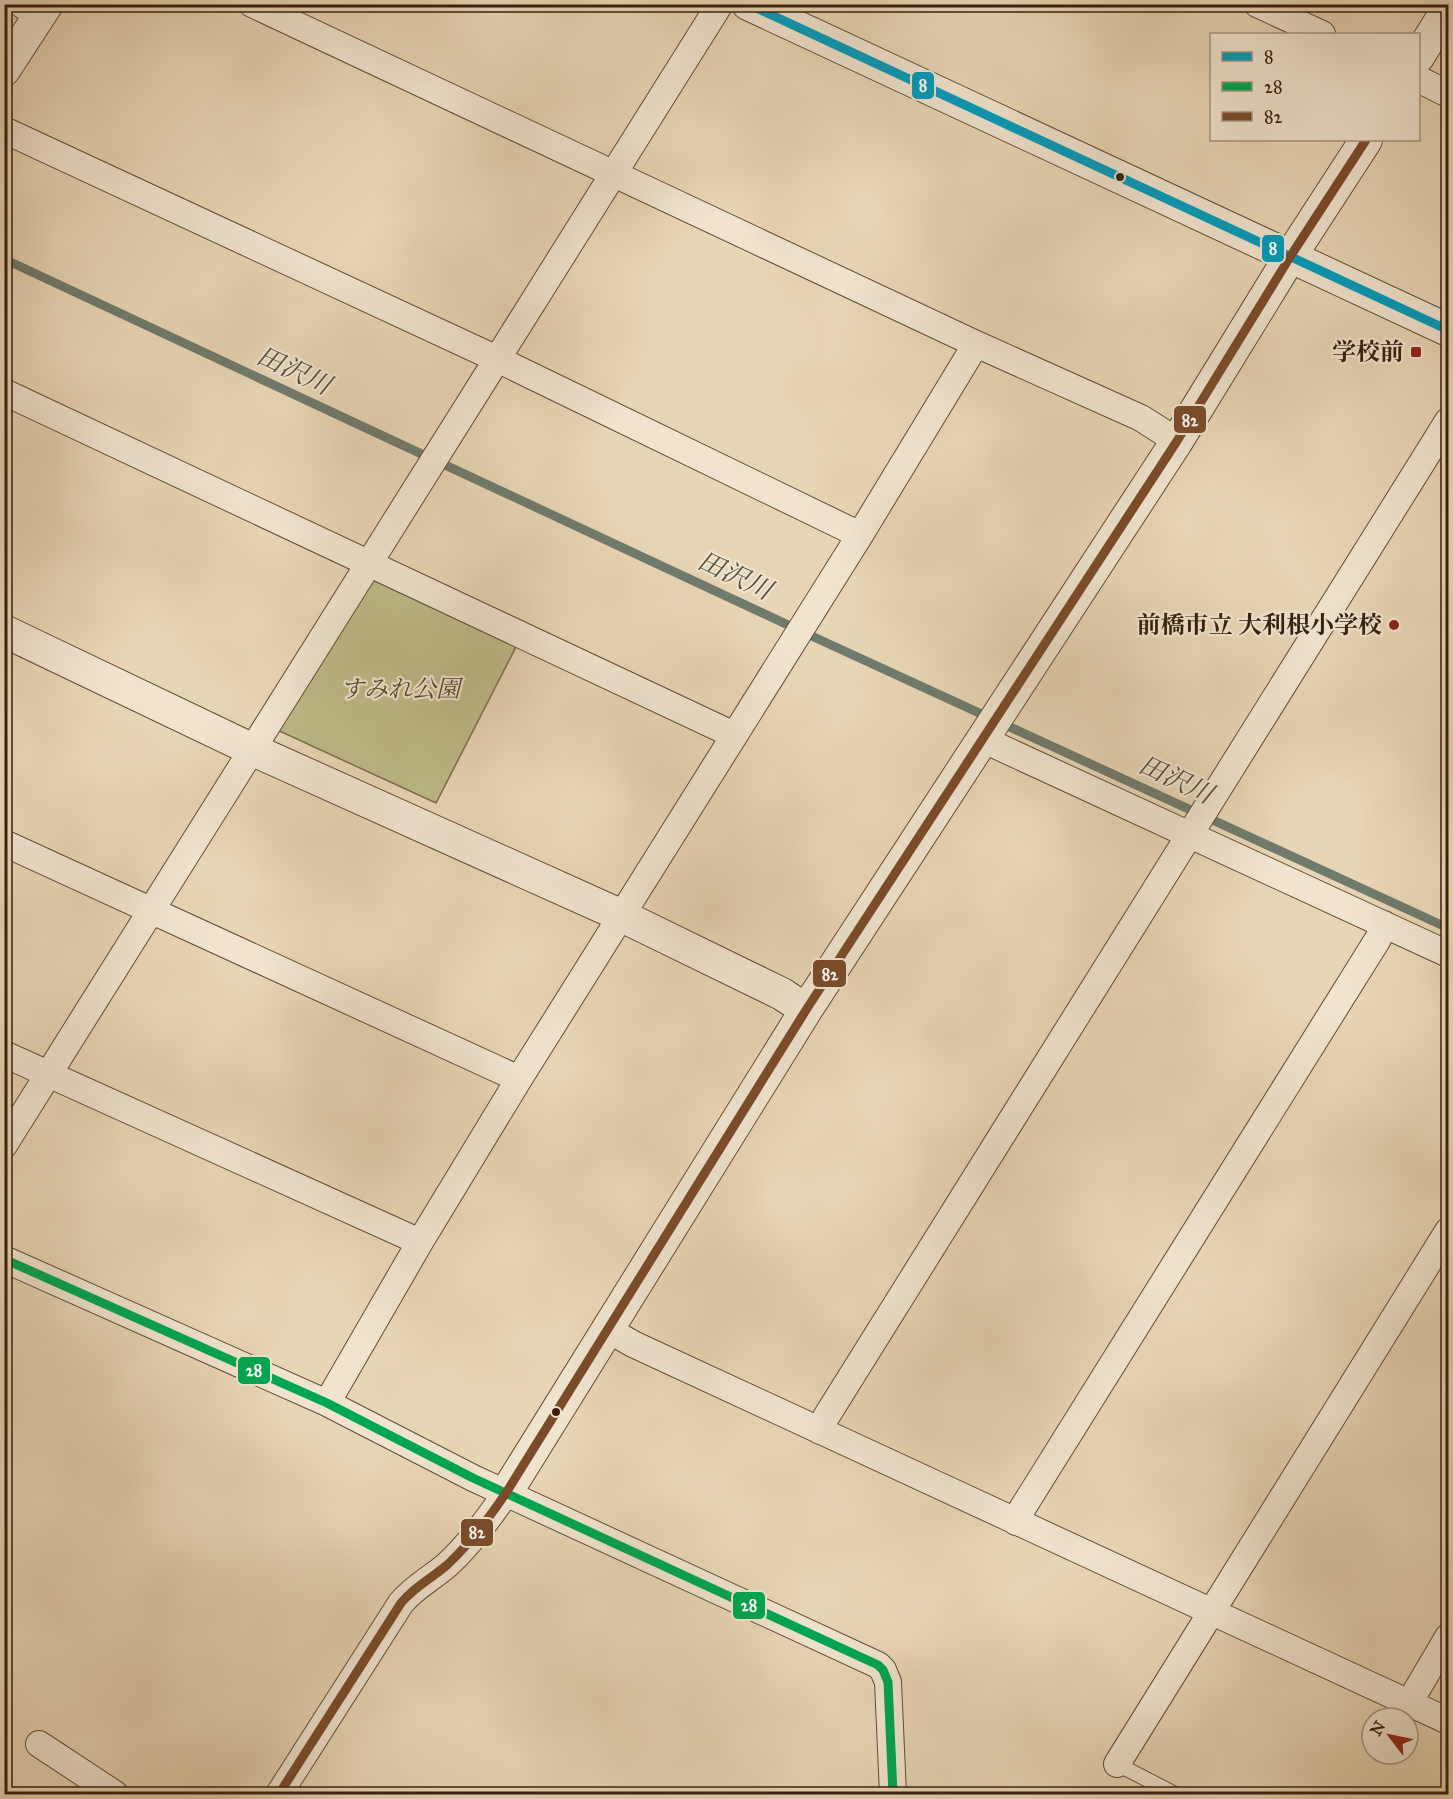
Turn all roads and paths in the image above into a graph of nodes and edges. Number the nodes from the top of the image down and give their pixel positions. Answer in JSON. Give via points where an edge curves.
{"nodes":[{"id":1,"x":252,"y":4,"type":"edge"},
{"id":2,"x":720,"y":4,"type":"edge"},
{"id":3,"x":748,"y":4,"type":"edge"},
{"id":4,"x":1257,"y":4,"type":"edge"},
{"id":5,"x":36,"y":8,"type":"edge"},
{"id":6,"x":1449,"y":9,"type":"edge"},
{"id":7,"x":1320,"y":33,"type":"edge"},
{"id":8,"x":1420,"y":55,"type":"edge"},
{"id":9,"x":4,"y":70,"type":"edge"},
{"id":10,"x":1420,"y":80,"type":"edge"},
{"id":11,"x":1449,"y":94,"type":"edge"},
{"id":12,"x":4,"y":130,"type":"edge"},
{"id":13,"x":1365,"y":141,"type":"edge"},
{"id":14,"x":615,"y":173,"type":"junction"},
{"id":15,"x":1290,"y":256,"type":"junction"},
{"id":16,"x":1449,"y":330,"type":"edge"},
{"id":17,"x":976,"y":344,"type":"junction"},
{"id":18,"x":498,"y":359,"type":"junction"},
{"id":19,"x":4,"y":392,"type":"edge"},
{"id":20,"x":1449,"y":421,"type":"edge"},
{"id":21,"x":1177,"y":441,"type":"junction"},
{"id":22,"x":860,"y":535,"type":"junction"},
{"id":23,"x":369,"y":564,"type":"junction"},
{"id":24,"x":4,"y":631,"type":"edge"},
{"id":25,"x":734,"y":735,"type":"junction"},
{"id":26,"x":984,"y":740,"type":"junction"},
{"id":27,"x":253,"y":750,"type":"junction"},
{"id":28,"x":1190,"y":834,"type":"junction"},
{"id":29,"x":4,"y":843,"type":"edge"},
{"id":30,"x":152,"y":911,"type":"junction"},
{"id":31,"x":620,"y":915,"type":"junction"},
{"id":32,"x":1384,"y":924,"type":"junction"},
{"id":33,"x":1449,"y":954,"type":"edge"},
{"id":34,"x":806,"y":1010,"type":"junction"},
{"id":35,"x":4,"y":1054,"type":"edge"},
{"id":36,"x":49,"y":1075,"type":"junction"},
{"id":37,"x":519,"y":1079,"type":"junction"},
{"id":38,"x":4,"y":1145,"type":"edge"},
{"id":39,"x":1449,"y":1231,"type":"edge"},
{"id":40,"x":420,"y":1242,"type":"junction"},
{"id":41,"x":4,"y":1259,"type":"edge"},
{"id":42,"x":607,"y":1329,"type":"junction"},
{"id":43,"x":327,"y":1403,"type":"junction"},
{"id":44,"x":820,"y":1431,"type":"junction"},
{"id":45,"x":506,"y":1493,"type":"junction"},
{"id":46,"x":1016,"y":1522,"type":"junction"},
{"id":47,"x":1211,"y":1612,"type":"junction"},
{"id":48,"x":1449,"y":1637,"type":"edge"},
{"id":49,"x":1409,"y":1703,"type":"junction"},
{"id":50,"x":1449,"y":1721,"type":"edge"},
{"id":51,"x":39,"y":1744,"type":"dead end"},
{"id":52,"x":1117,"y":1764,"type":"joint"},
{"id":53,"x":115,"y":1794,"type":"edge"},
{"id":54,"x":279,"y":1794,"type":"edge"},
{"id":55,"x":893,"y":1794,"type":"edge"},
{"id":56,"x":1175,"y":1794,"type":"edge"}],
"edges":[{"from":1,"to":14,"type":"street"},
{"from":2,"to":14,"type":"street"},
{"from":3,"to":15,"type":"street"},
{"from":4,"to":7,"type":"street"},
{"from":5,"to":9,"type":"street"},
{"from":6,"to":8,"type":"street"},
{"from":10,"to":11,"type":"street"},
{"from":12,"to":18,"type":"street"},
{"from":13,"to":15,"type":"street"},
{"from":14,"to":17,"type":"street"},
{"from":14,"to":18,"type":"street"},
{"from":15,"to":16,"type":"street"},
{"from":15,"to":21,"type":"street"},
{"from":17,"to":21,"type":"street","via":[[1141,418]]},
{"from":17,"to":22,"type":"street"},
{"from":18,"to":22,"type":"street"},
{"from":18,"to":23,"type":"street"},
{"from":19,"to":23,"type":"street"},
{"from":20,"to":28,"type":"street"},
{"from":21,"to":26,"type":"street"},
{"from":22,"to":25,"type":"street"},
{"from":23,"to":25,"type":"street"},
{"from":23,"to":27,"type":"street"},
{"from":24,"to":27,"type":"street"},
{"from":25,"to":31,"type":"street"},
{"from":26,"to":28,"type":"street"},
{"from":26,"to":34,"type":"street"},
{"from":27,"to":30,"type":"street"},
{"from":27,"to":31,"type":"street"},
{"from":28,"to":32,"type":"street"},
{"from":28,"to":44,"type":"street"},
{"from":29,"to":30,"type":"street"},
{"from":30,"to":36,"type":"street"},
{"from":30,"to":37,"type":"street"},
{"from":31,"to":34,"type":"street","via":[[782,994]]},
{"from":31,"to":37,"type":"street"},
{"from":32,"to":33,"type":"street"},
{"from":32,"to":46,"type":"street"},
{"from":34,"to":42,"type":"street"},
{"from":35,"to":36,"type":"street"},
{"from":36,"to":38,"type":"street"},
{"from":36,"to":40,"type":"street"},
{"from":37,"to":40,"type":"street"},
{"from":39,"to":47,"type":"street"},
{"from":40,"to":43,"type":"street"},
{"from":41,"to":43,"type":"street"},
{"from":42,"to":44,"type":"street"},
{"from":42,"to":45,"type":"street"},
{"from":43,"to":45,"type":"street"},
{"from":44,"to":46,"type":"street"},
{"from":45,"to":54,"type":"street","via":[[464,1548],[401,1603]]},
{"from":45,"to":55,"type":"street","via":[[878,1665],[888,1682]]},
{"from":46,"to":47,"type":"street"},
{"from":47,"to":49,"type":"street"},
{"from":47,"to":52,"type":"street"},
{"from":48,"to":49,"type":"street"},
{"from":49,"to":50,"type":"street"},
{"from":51,"to":53,"type":"street"},
{"from":52,"to":56,"type":"lane"}]}
